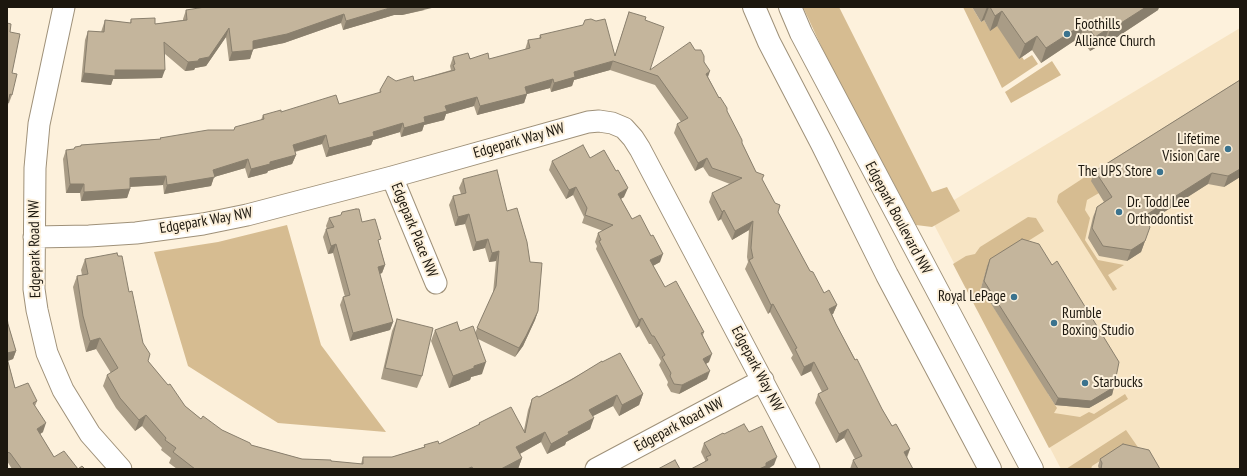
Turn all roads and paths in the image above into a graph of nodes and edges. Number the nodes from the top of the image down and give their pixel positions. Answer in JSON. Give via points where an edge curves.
{"nodes":[{"id":1,"x":64,"y":7,"type":"edge"},
{"id":2,"x":754,"y":7,"type":"edge"},
{"id":3,"x":790,"y":7,"type":"edge"},
{"id":4,"x":392,"y":177,"type":"junction"},
{"id":5,"x":34,"y":237,"type":"junction"},
{"id":6,"x":436,"y":283,"type":"dead end"},
{"id":7,"x":763,"y":380,"type":"junction"},
{"id":8,"x":121,"y":469,"type":"edge"},
{"id":9,"x":596,"y":469,"type":"edge"},
{"id":10,"x":809,"y":469,"type":"edge"},
{"id":11,"x":990,"y":469,"type":"edge"},
{"id":12,"x":1032,"y":469,"type":"edge"}],
"edges":[{"from":1,"to":5,"type":"street","name":"Edgepark Road NW","via":[[38,124]]},
{"from":2,"to":11,"type":"street","via":[[769,42],[887,275]]},
{"from":3,"to":12,"type":"street","name":"Edgepark Boulevard NW","via":[[805,40]]},
{"from":4,"to":5,"type":"street","name":"Edgepark Way NW","via":[[203,224],[136,233]]},
{"from":4,"to":6,"type":"street","name":"Edgepark Place NW"},
{"from":4,"to":7,"type":"street","name":"Edgepark Way NW","via":[[588,122],[612,123],[624,128],[640,149]]},
{"from":5,"to":8,"type":"street","name":"Edgepark Road NW","via":[[34,289],[47,353],[63,390],[90,434]]},
{"from":7,"to":9,"type":"street","name":"Edgepark Road NW"},
{"from":7,"to":10,"type":"street","name":"Edgepark Way NW"}]}
